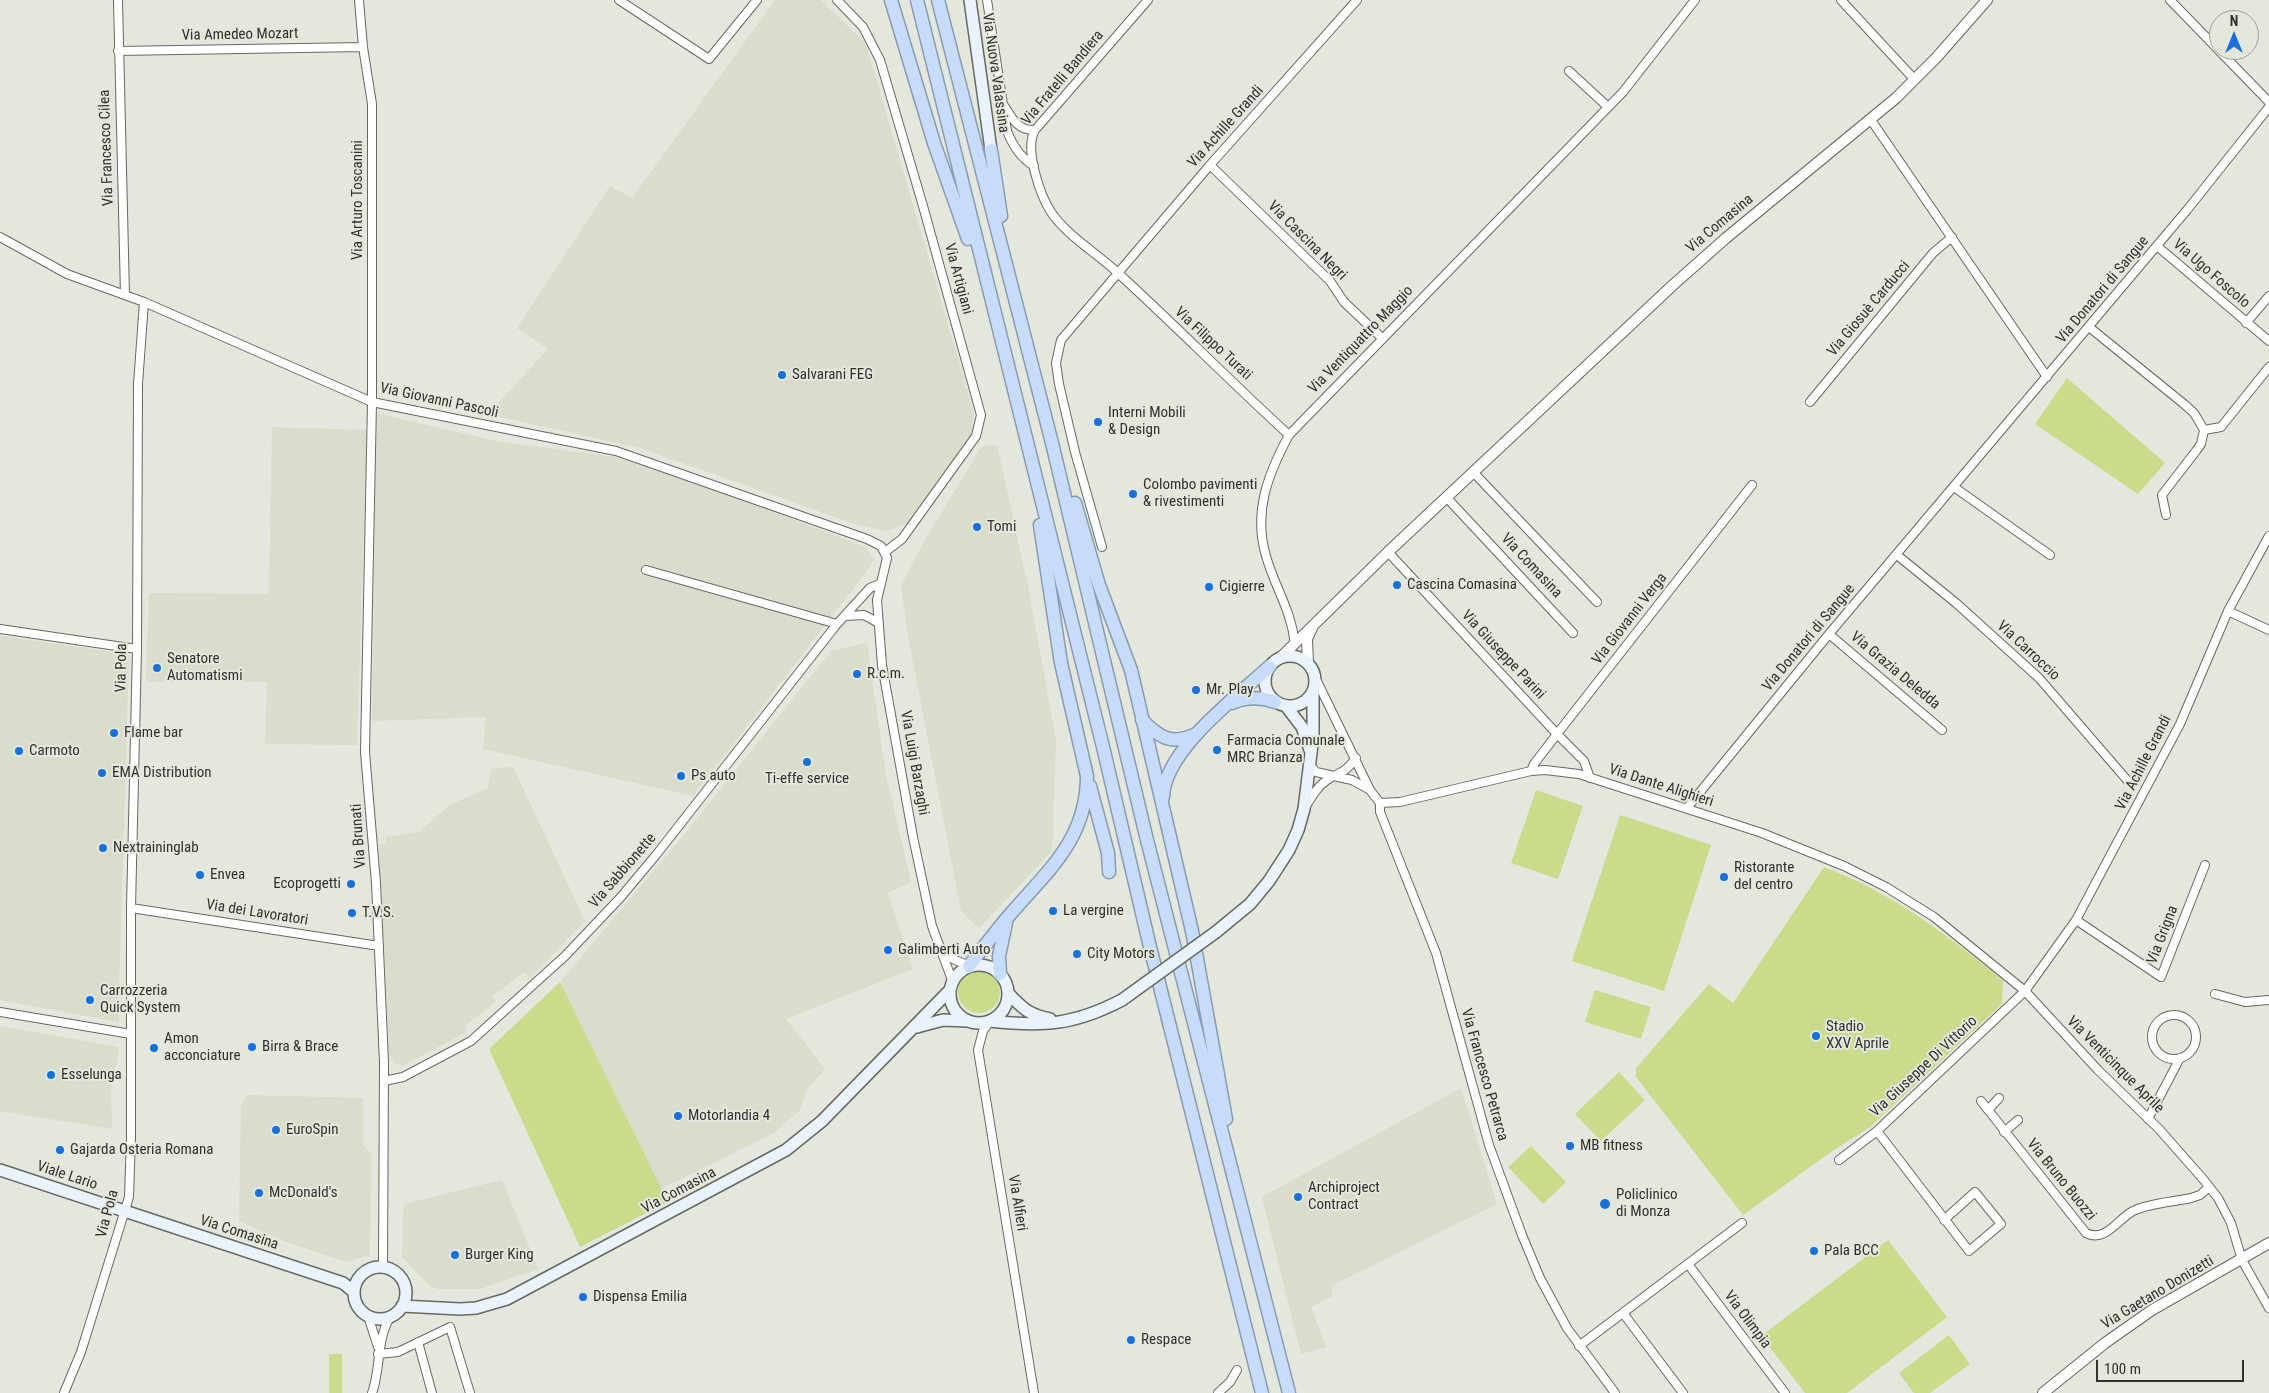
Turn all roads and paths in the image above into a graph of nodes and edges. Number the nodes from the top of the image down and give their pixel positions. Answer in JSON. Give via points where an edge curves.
{"nodes":[{"id":1,"x":118,"y":0,"type":"edge"},
{"id":2,"x":359,"y":0,"type":"edge"},
{"id":3,"x":618,"y":0,"type":"edge"},
{"id":4,"x":757,"y":0,"type":"edge"},
{"id":5,"x":837,"y":0,"type":"edge"},
{"id":6,"x":891,"y":0,"type":"edge"},
{"id":7,"x":917,"y":0,"type":"edge"},
{"id":8,"x":938,"y":0,"type":"edge"},
{"id":9,"x":970,"y":0,"type":"edge"},
{"id":10,"x":987,"y":0,"type":"edge"},
{"id":11,"x":1148,"y":0,"type":"edge"},
{"id":12,"x":1357,"y":0,"type":"edge"},
{"id":13,"x":1695,"y":0,"type":"edge"},
{"id":14,"x":1841,"y":0,"type":"edge"},
{"id":15,"x":1987,"y":0,"type":"edge"},
{"id":16,"x":2170,"y":0,"type":"edge"},
{"id":17,"x":363,"y":47,"type":"junction"},
{"id":18,"x":118,"y":50,"type":"junction"},
{"id":19,"x":1569,"y":71,"type":"dead end"},
{"id":20,"x":1914,"y":80,"type":"junction"},
{"id":21,"x":1002,"y":101,"type":"junction"},
{"id":22,"x":2269,"y":102,"type":"edge"},
{"id":23,"x":1608,"y":107,"type":"junction"},
{"id":24,"x":2269,"y":108,"type":"edge"},
{"id":25,"x":1871,"y":120,"type":"junction"},
{"id":26,"x":1035,"y":130,"type":"junction"},
{"id":27,"x":991,"y":150,"type":"joint"},
{"id":28,"x":1210,"y":165,"type":"junction"},
{"id":29,"x":1034,"y":166,"type":"junction"},
{"id":30,"x":0,"y":237,"type":"edge"},
{"id":31,"x":1952,"y":237,"type":"junction"},
{"id":32,"x":2157,"y":246,"type":"junction"},
{"id":33,"x":1117,"y":273,"type":"junction"},
{"id":34,"x":990,"y":294,"type":"junction"},
{"id":35,"x":125,"y":295,"type":"junction"},
{"id":36,"x":2269,"y":296,"type":"edge"},
{"id":37,"x":144,"y":302,"type":"junction"},
{"id":38,"x":1016,"y":307,"type":"junction"},
{"id":39,"x":2246,"y":323,"type":"junction"},
{"id":40,"x":2089,"y":327,"type":"junction"},
{"id":41,"x":1382,"y":338,"type":"junction"},
{"id":42,"x":2269,"y":342,"type":"edge"},
{"id":43,"x":2269,"y":367,"type":"edge"},
{"id":44,"x":2047,"y":377,"type":"junction"},
{"id":45,"x":372,"y":402,"type":"junction"},
{"id":46,"x":1810,"y":402,"type":"dead end"},
{"id":47,"x":2204,"y":430,"type":"junction"},
{"id":48,"x":1289,"y":435,"type":"junction"},
{"id":49,"x":1052,"y":443,"type":"junction"},
{"id":50,"x":1474,"y":473,"type":"junction"},
{"id":51,"x":1752,"y":484,"type":"dead end"},
{"id":52,"x":1037,"y":487,"type":"junction"},
{"id":53,"x":1954,"y":487,"type":"junction"},
{"id":54,"x":1447,"y":498,"type":"junction"},
{"id":55,"x":2166,"y":515,"type":"dead end"},
{"id":56,"x":2269,"y":536,"type":"edge"},
{"id":57,"x":1102,"y":547,"type":"dead end"},
{"id":58,"x":885,"y":552,"type":"junction"},
{"id":59,"x":1388,"y":552,"type":"junction"},
{"id":60,"x":2050,"y":555,"type":"dead end"},
{"id":61,"x":1896,"y":556,"type":"junction"},
{"id":62,"x":646,"y":570,"type":"dead end"},
{"id":63,"x":879,"y":584,"type":"junction"},
{"id":64,"x":1597,"y":602,"type":"dead end"},
{"id":65,"x":2228,"y":611,"type":"junction"},
{"id":66,"x":845,"y":616,"type":"junction"},
{"id":67,"x":877,"y":622,"type":"junction"},
{"id":68,"x":1315,"y":623,"type":"junction"},
{"id":69,"x":837,"y":624,"type":"junction"},
{"id":70,"x":0,"y":629,"type":"edge"},
{"id":71,"x":2269,"y":630,"type":"edge"},
{"id":72,"x":1573,"y":633,"type":"dead end"},
{"id":73,"x":1829,"y":634,"type":"junction"},
{"id":74,"x":1295,"y":644,"type":"junction"},
{"id":75,"x":137,"y":649,"type":"junction"},
{"id":76,"x":1274,"y":663,"type":"junction"},
{"id":77,"x":1308,"y":664,"type":"junction"},
{"id":78,"x":1314,"y":674,"type":"junction"},
{"id":79,"x":1313,"y":691,"type":"junction"},
{"id":80,"x":1281,"y":704,"type":"junction"},
{"id":81,"x":1227,"y":705,"type":"junction"},
{"id":82,"x":1141,"y":720,"type":"junction"},
{"id":83,"x":1942,"y":730,"type":"dead end"},
{"id":84,"x":1198,"y":733,"type":"junction"},
{"id":85,"x":1557,"y":734,"type":"junction"},
{"id":86,"x":1309,"y":758,"type":"junction"},
{"id":87,"x":1356,"y":758,"type":"junction"},
{"id":88,"x":1531,"y":771,"type":"junction"},
{"id":89,"x":1087,"y":776,"type":"junction"},
{"id":90,"x":1335,"y":777,"type":"junction"},
{"id":91,"x":1590,"y":778,"type":"junction"},
{"id":92,"x":2127,"y":780,"type":"dead end"},
{"id":93,"x":1370,"y":790,"type":"junction"},
{"id":94,"x":1380,"y":803,"type":"junction"},
{"id":95,"x":1162,"y":807,"type":"junction"},
{"id":96,"x":1687,"y":808,"type":"junction"},
{"id":97,"x":1304,"y":809,"type":"junction"},
{"id":98,"x":2205,"y":865,"type":"dead end"},
{"id":99,"x":1109,"y":872,"type":"dead end"},
{"id":100,"x":131,"y":908,"type":"junction"},
{"id":101,"x":1934,"y":917,"type":"joint"},
{"id":102,"x":1007,"y":918,"type":"junction"},
{"id":103,"x":2076,"y":920,"type":"junction"},
{"id":104,"x":938,"y":944,"type":"junction"},
{"id":105,"x":378,"y":946,"type":"junction"},
{"id":106,"x":969,"y":966,"type":"junction"},
{"id":107,"x":1000,"y":974,"type":"junction"},
{"id":108,"x":951,"y":986,"type":"junction"},
{"id":109,"x":2025,"y":991,"type":"junction"},
{"id":110,"x":1008,"y":993,"type":"junction"},
{"id":111,"x":2215,"y":994,"type":"dead end"},
{"id":112,"x":2269,"y":1000,"type":"edge"},
{"id":113,"x":0,"y":1012,"type":"edge"},
{"id":114,"x":968,"y":1021,"type":"junction"},
{"id":115,"x":990,"y":1021,"type":"junction"},
{"id":116,"x":1071,"y":1021,"type":"junction"},
{"id":117,"x":916,"y":1027,"type":"junction"},
{"id":118,"x":131,"y":1034,"type":"junction"},
{"id":119,"x":2180,"y":1058,"type":"junction"},
{"id":120,"x":384,"y":1081,"type":"junction"},
{"id":121,"x":1999,"y":1098,"type":"dead end"},
{"id":122,"x":1981,"y":1101,"type":"dead end"},
{"id":123,"x":1988,"y":1110,"type":"junction"},
{"id":124,"x":2148,"y":1119,"type":"junction"},
{"id":125,"x":2018,"y":1120,"type":"dead end"},
{"id":126,"x":1877,"y":1131,"type":"junction"},
{"id":127,"x":2004,"y":1132,"type":"junction"},
{"id":128,"x":1226,"y":1144,"type":"junction"},
{"id":129,"x":1839,"y":1160,"type":"dead end"},
{"id":130,"x":0,"y":1170,"type":"edge"},
{"id":131,"x":2209,"y":1187,"type":"junction"},
{"id":132,"x":125,"y":1211,"type":"junction"},
{"id":133,"x":1944,"y":1220,"type":"junction"},
{"id":134,"x":1742,"y":1224,"type":"dead end"},
{"id":135,"x":2269,"y":1243,"type":"edge"},
{"id":136,"x":2242,"y":1260,"type":"junction"},
{"id":137,"x":1688,"y":1264,"type":"junction"},
{"id":138,"x":383,"y":1268,"type":"junction"},
{"id":139,"x":360,"y":1277,"type":"junction"},
{"id":140,"x":343,"y":1283,"type":"junction"},
{"id":141,"x":354,"y":1292,"type":"junction"},
{"id":142,"x":404,"y":1302,"type":"junction"},
{"id":143,"x":2269,"y":1308,"type":"edge"},
{"id":144,"x":1623,"y":1313,"type":"junction"},
{"id":145,"x":368,"y":1316,"type":"junction"},
{"id":146,"x":390,"y":1317,"type":"junction"},
{"id":147,"x":418,"y":1342,"type":"junction"},
{"id":148,"x":1579,"y":1346,"type":"junction"},
{"id":149,"x":378,"y":1352,"type":"junction"},
{"id":150,"x":1237,"y":1370,"type":"dead end"},
{"id":151,"x":64,"y":1393,"type":"edge"},
{"id":152,"x":372,"y":1393,"type":"edge"},
{"id":153,"x":432,"y":1393,"type":"edge"},
{"id":154,"x":470,"y":1393,"type":"edge"},
{"id":155,"x":1034,"y":1393,"type":"edge"},
{"id":156,"x":1218,"y":1393,"type":"edge"},
{"id":157,"x":1262,"y":1393,"type":"edge"},
{"id":158,"x":1289,"y":1393,"type":"edge"},
{"id":159,"x":1615,"y":1393,"type":"edge"},
{"id":160,"x":1683,"y":1393,"type":"edge"},
{"id":161,"x":1784,"y":1393,"type":"edge"},
{"id":162,"x":2043,"y":1393,"type":"edge"}],
"edges":[{"from":1,"to":18,"type":"street","name":"Via Francesco Cilea"},
{"from":2,"to":17,"type":"street","name":"Via Arturo Toscanini"},
{"from":3,"to":4,"type":"street","via":[[710,59]]},
{"from":5,"to":58,"type":"street","name":"Via Artigiani","via":[[863,27],[880,60],[981,414],[976,436],[902,540]]},
{"from":6,"to":34,"type":"highway","via":[[934,143],[982,280]]},
{"from":7,"to":34,"type":"highway"},
{"from":8,"to":38,"type":"highway"},
{"from":9,"to":27,"type":"main road","name":"Via Nuova Valassina"},
{"from":10,"to":21,"type":"street"},
{"from":11,"to":26,"type":"street","name":"Via Fratelli Bandiera"},
{"from":12,"to":28,"type":"street","name":"Via Achille Grandi"},
{"from":13,"to":23,"type":"street","name":"Via Ventiquattro Maggio"},
{"from":14,"to":20,"type":"street"},
{"from":15,"to":20,"type":"street","name":"Via Comasina"},
{"from":16,"to":22,"type":"street"},
{"from":17,"to":18,"type":"street","name":"Via Amedeo Mozart"},
{"from":17,"to":45,"type":"street","name":"Via Arturo Toscanini","via":[[372,104]]},
{"from":18,"to":35,"type":"street","name":"Via Francesco Cilea"},
{"from":19,"to":23,"type":"street"},
{"from":20,"to":25,"type":"street","name":"Via Comasina"},
{"from":21,"to":26,"type":"street","via":[[1016,123]]},
{"from":21,"to":29,"type":"street","via":[[1013,145]]},
{"from":23,"to":41,"type":"street","name":"Via Ventiquattro Maggio"},
{"from":24,"to":32,"type":"street","name":"Via Donatori di Sangue"},
{"from":25,"to":31,"type":"street"},
{"from":25,"to":50,"type":"street","name":"Via Comasina","via":[[1673,285]]},
{"from":26,"to":29,"type":"street","name":"Via Fratelli Bandiera","via":[[1030,140]]},
{"from":27,"to":38,"type":"highway"},
{"from":28,"to":33,"type":"street","name":"Via Achille Grandi"},
{"from":28,"to":41,"type":"street","name":"Via Cascina Negri","via":[[1330,281],[1344,302]]},
{"from":29,"to":33,"type":"street","name":"Via Fratelli Bandiera","via":[[1046,203],[1056,219]]},
{"from":30,"to":35,"type":"street","name":"Via Giovanni Pascoli","via":[[67,274]]},
{"from":31,"to":44,"type":"street"},
{"from":31,"to":46,"type":"street","name":"Via Giosuè Carducci","via":[[1933,253]]},
{"from":32,"to":39,"type":"street","name":"Via Ugo Foscolo"},
{"from":32,"to":40,"type":"street","name":"Via Donatori di Sangue"},
{"from":33,"to":48,"type":"street","name":"Via Filippo Turati"},
{"from":33,"to":57,"type":"street","name":"Via Achille Grandi","via":[[1066,331],[1057,351],[1056,363],[1075,452]]},
{"from":34,"to":52,"type":"highway"},
{"from":35,"to":37,"type":"street","name":"Via Giovanni Pascoli"},
{"from":36,"to":39,"type":"street"},
{"from":37,"to":45,"type":"street","name":"Via Giovanni Pascoli"},
{"from":37,"to":75,"type":"street","name":"Via Pola","via":[[138,384]]},
{"from":38,"to":49,"type":"highway"},
{"from":39,"to":42,"type":"street","name":"Via Ugo Foscolo"},
{"from":40,"to":44,"type":"street","name":"Via Donatori di Sangue"},
{"from":40,"to":47,"type":"street","via":[[2184,404]]},
{"from":41,"to":48,"type":"street","name":"Via Ventiquattro Maggio"},
{"from":43,"to":47,"type":"street","via":[[2221,427]]},
{"from":44,"to":53,"type":"street","name":"Via Donatori di Sangue"},
{"from":45,"to":58,"type":"street","name":"Via Giovanni Pascoli","via":[[616,451],[867,539],[881,546]]},
{"from":45,"to":105,"type":"street","name":"Via Brunati","via":[[365,752]]},
{"from":47,"to":55,"type":"street","via":[[2201,444],[2162,495]]},
{"from":48,"to":74,"type":"street","name":"Via Ventiquattro Maggio","via":[[1272,465],[1263,499],[1261,532],[1266,557],[1291,616]]},
{"from":49,"to":82,"type":"highway","via":[[1062,458],[1099,585],[1125,651]]},
{"from":49,"to":128,"type":"highway","via":[[1146,836]]},
{"from":50,"to":54,"type":"street","name":"Via Comasina"},
{"from":50,"to":64,"type":"street","name":"Via Comasina"},
{"from":51,"to":85,"type":"street","name":"Via Giovanni Verga"},
{"from":52,"to":89,"type":"highway","via":[[1061,663]]},
{"from":52,"to":157,"type":"highway"},
{"from":53,"to":60,"type":"street"},
{"from":53,"to":61,"type":"street","name":"Via Donatori di Sangue"},
{"from":54,"to":59,"type":"street","name":"Via Comasina"},
{"from":54,"to":72,"type":"street","name":"Via Comasina"},
{"from":56,"to":65,"type":"street","name":"Via Achille Grandi"},
{"from":58,"to":63,"type":"street","via":[[886,563]]},
{"from":59,"to":68,"type":"street","name":"Via Comasina"},
{"from":59,"to":85,"type":"street","name":"Via Giuseppe Parini"},
{"from":61,"to":73,"type":"street","name":"Via Donatori di Sangue"},
{"from":61,"to":92,"type":"street","name":"Via Carroccio","via":[[1956,603],[2039,678]]},
{"from":62,"to":69,"type":"street"},
{"from":63,"to":66,"type":"street","name":"Via Sabbionette","via":[[870,588]]},
{"from":63,"to":67,"type":"street","name":"Via Luigi Barzaghi"},
{"from":65,"to":71,"type":"street"},
{"from":65,"to":103,"type":"street","name":"Via Achille Grandi","via":[[2180,724]]},
{"from":66,"to":67,"type":"street","via":[[864,616]]},
{"from":66,"to":69,"type":"street","name":"Via Sabbionette"},
{"from":67,"to":104,"type":"street","name":"Via Luigi Barzaghi","via":[[913,837]]},
{"from":68,"to":74,"type":"street","name":"Via Comasina"},
{"from":68,"to":77,"type":"street","via":[[1308,639]]},
{"from":69,"to":120,"type":"street","name":"Via Sabbionette","via":[[656,855],[565,956],[471,1041],[403,1078]]},
{"from":70,"to":75,"type":"street"},
{"from":73,"to":83,"type":"street","name":"Via Grazia Deledda"},
{"from":73,"to":96,"type":"street","name":"Via Donatori di Sangue"},
{"from":74,"to":76,"type":"street","name":"Via Comasina"},
{"from":75,"to":100,"type":"street","name":"Via Pola"},
{"from":76,"to":77,"type":"main road","via":[[1294,656]]},
{"from":76,"to":80,"type":"main road","via":[[1265,682],[1266,690]]},
{"from":76,"to":81,"type":"highway"},
{"from":77,"to":78,"type":"main road"},
{"from":78,"to":79,"type":"main road"},
{"from":78,"to":87,"type":"street"},
{"from":79,"to":80,"type":"main road","via":[[1302,704]]},
{"from":79,"to":86,"type":"main road","via":[[1313,737]]},
{"from":80,"to":81,"type":"highway","via":[[1267,699],[1242,699]]},
{"from":80,"to":86,"type":"main road","via":[[1302,727]]},
{"from":81,"to":84,"type":"highway"},
{"from":82,"to":84,"type":"highway","via":[[1158,736],[1167,739],[1189,738]]},
{"from":82,"to":95,"type":"highway"},
{"from":84,"to":95,"type":"highway","via":[[1177,757],[1166,776]]},
{"from":85,"to":88,"type":"street","name":"Via Giovanni Verga"},
{"from":85,"to":91,"type":"street","name":"Via Giuseppe Parini","via":[[1584,760]]},
{"from":86,"to":90,"type":"street","via":[[1316,772]]},
{"from":86,"to":97,"type":"main road"},
{"from":87,"to":90,"type":"street","via":[[1349,768]]},
{"from":87,"to":93,"type":"street"},
{"from":88,"to":91,"type":"street","name":"Via Dante Alighieri","via":[[1564,772]]},
{"from":88,"to":94,"type":"street","name":"Via Dante Alighieri","via":[[1400,802]]},
{"from":89,"to":99,"type":"highway","via":[[1108,853]]},
{"from":89,"to":102,"type":"highway","via":[[1087,793],[1078,828],[1069,845]]},
{"from":90,"to":93,"type":"street","via":[[1352,780]]},
{"from":90,"to":97,"type":"street","via":[[1319,788]]},
{"from":91,"to":96,"type":"street","name":"Via Dante Alighieri"},
{"from":93,"to":94,"type":"street"},
{"from":94,"to":148,"type":"street","name":"Via Francesco Petrarca","via":[[1380,812],[1436,954],[1502,1183],[1540,1278]]},
{"from":95,"to":128,"type":"highway","via":[[1203,983],[1224,1101]]},
{"from":96,"to":101,"type":"street","name":"Via Dante Alighieri","via":[[1835,862],[1886,887]]},
{"from":97,"to":116,"type":"main road","bridge":true,"via":[[1289,850],[1250,904],[1122,1000]]},
{"from":98,"to":103,"type":"street","name":"Via Grigna","via":[[2161,976]]},
{"from":100,"to":105,"type":"street","name":"Via dei Lavoratori"},
{"from":100,"to":118,"type":"street","name":"Via Pola"},
{"from":101,"to":109,"type":"street","name":"Via Venticinque Aprile"},
{"from":102,"to":106,"type":"highway"},
{"from":102,"to":107,"type":"highway","via":[[999,956]]},
{"from":103,"to":109,"type":"street","name":"Via Achille Grandi"},
{"from":104,"to":106,"type":"street","via":[[953,959]]},
{"from":104,"to":108,"type":"street","name":"Via Luigi Barzaghi"},
{"from":105,"to":120,"type":"street","name":"Via Brunati"},
{"from":106,"to":107,"type":"main road","via":[[986,965]]},
{"from":106,"to":108,"type":"main road","via":[[957,974]]},
{"from":107,"to":110,"type":"main road"},
{"from":108,"to":114,"type":"main road","via":[[954,1009]]},
{"from":108,"to":117,"type":"main road","name":"Via Comasina"},
{"from":109,"to":124,"type":"street","name":"Via Venticinque Aprile"},
{"from":109,"to":126,"type":"street","name":"Via Giuseppe Di Vittorio"},
{"from":110,"to":115,"type":"main road","via":[[1003,1009]]},
{"from":110,"to":116,"type":"main road","via":[[1034,1016]]},
{"from":111,"to":112,"type":"street","via":[[2245,1002]]},
{"from":113,"to":118,"type":"street"},
{"from":114,"to":115,"type":"main road"},
{"from":114,"to":117,"type":"main road","name":"Via Comasina","via":[[943,1020]]},
{"from":115,"to":116,"type":"main road","via":[[1031,1024]]},
{"from":115,"to":155,"type":"street","name":"Via Alfieri","via":[[983,1031],[978,1050]]},
{"from":117,"to":142,"type":"main road","name":"Via Comasina","via":[[822,1121],[786,1150],[506,1298],[460,1310],[418,1307]]},
{"from":118,"to":132,"type":"street","name":"Via Pola","via":[[129,1197]]},
{"from":119,"to":119,"type":"street","via":[[2194,1049],[2197,1034],[2185,1017],[2170,1015],[2157,1022],[2153,1043],[2161,1055]]},
{"from":119,"to":124,"type":"street"},
{"from":120,"to":138,"type":"street","name":"Via Brunati"},
{"from":121,"to":123,"type":"street"},
{"from":122,"to":123,"type":"street","name":"Via Bruno Buozzi"},
{"from":123,"to":127,"type":"street","name":"Via Bruno Buozzi"},
{"from":124,"to":131,"type":"street","name":"Via Venticinque Aprile"},
{"from":125,"to":127,"type":"street"},
{"from":126,"to":129,"type":"street","name":"Via Giuseppe Di Vittorio"},
{"from":126,"to":133,"type":"street"},
{"from":127,"to":131,"type":"street","name":"Via Bruno Buozzi","via":[[2090,1235],[2102,1234],[2134,1211],[2191,1198]]},
{"from":128,"to":158,"type":"highway"},
{"from":130,"to":132,"type":"main road","name":"Viale Lario"},
{"from":131,"to":136,"type":"street","name":"Via Venticinque Aprile","via":[[2231,1223]]},
{"from":132,"to":140,"type":"main road","name":"Via Comasina"},
{"from":132,"to":151,"type":"street","name":"Via Pola","via":[[81,1352]]},
{"from":133,"to":133,"type":"street","via":[[1969,1251],[2001,1224],[1976,1192]]},
{"from":134,"to":137,"type":"street"},
{"from":135,"to":136,"type":"street","name":"Via Gaetano Donizetti"},
{"from":136,"to":143,"type":"street","name":"Via Venticinque Aprile"},
{"from":136,"to":162,"type":"street","name":"Via Gaetano Donizetti","via":[[2138,1320]]},
{"from":137,"to":144,"type":"street"},
{"from":137,"to":161,"type":"street","name":"Via Olimpia"},
{"from":138,"to":139,"type":"main road","via":[[374,1268]]},
{"from":138,"to":142,"type":"main road","via":[[398,1275],[406,1290]]},
{"from":139,"to":140,"type":"main road"},
{"from":139,"to":141,"type":"main road"},
{"from":140,"to":141,"type":"main road","name":"Via Comasina"},
{"from":141,"to":145,"type":"main road","name":"Via Comasina","via":[[357,1306]]},
{"from":142,"to":146,"type":"main road"},
{"from":144,"to":148,"type":"street"},
{"from":144,"to":160,"type":"street"},
{"from":145,"to":146,"type":"main road"},
{"from":145,"to":149,"type":"street"},
{"from":146,"to":149,"type":"street"},
{"from":147,"to":149,"type":"street","via":[[398,1352]]},
{"from":147,"to":153,"type":"street"},
{"from":147,"to":154,"type":"street","via":[[450,1327]]},
{"from":148,"to":159,"type":"street","name":"Via Francesco Petrarca"},
{"from":149,"to":152,"type":"street"},
{"from":150,"to":156,"type":"street"}]}
